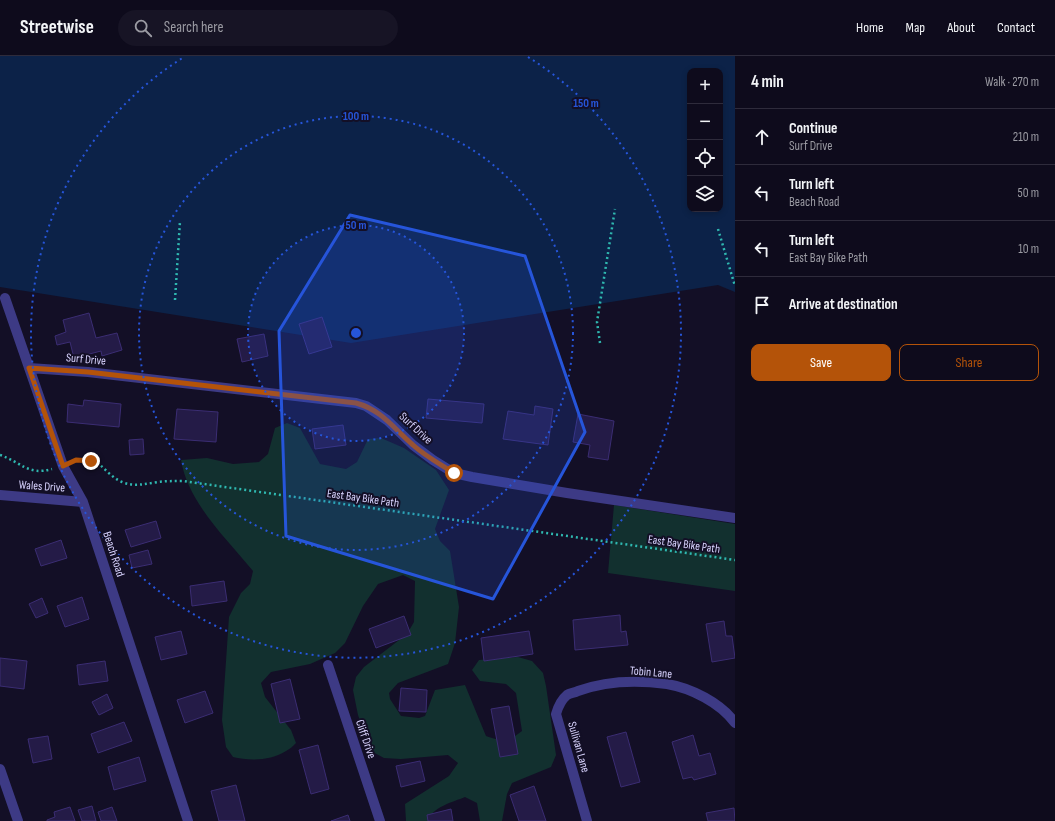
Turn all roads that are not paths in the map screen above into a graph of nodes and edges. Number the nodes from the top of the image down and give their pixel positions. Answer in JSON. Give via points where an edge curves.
{"nodes":[{"id":1,"x":5,"y":298,"type":"dead end"},
{"id":2,"x":29,"y":368,"type":"junction"},
{"id":3,"x":0,"y":495,"type":"edge"},
{"id":4,"x":83,"y":502,"type":"junction"},
{"id":5,"x":735,"y":518,"type":"edge"},
{"id":6,"x":328,"y":665,"type":"dead end"},
{"id":7,"x":579,"y":691,"type":"joint"},
{"id":8,"x":735,"y":723,"type":"edge"},
{"id":9,"x":0,"y":769,"type":"edge"},
{"id":10,"x":18,"y":821,"type":"edge"},
{"id":11,"x":188,"y":821,"type":"edge"},
{"id":12,"x":380,"y":821,"type":"edge"},
{"id":13,"x":587,"y":821,"type":"edge"}],
"edges":[{"from":1,"to":2,"type":"street","name":"Beach Road"},
{"from":2,"to":4,"type":"street","name":"Beach Road","via":[[63,466]]},
{"from":2,"to":5,"type":"street","name":"Surf Drive","via":[[88,372],[356,403],[366,406],[387,420],[412,445],[454,473]]},
{"from":3,"to":4,"type":"street","name":"Wales Drive"},
{"from":4,"to":11,"type":"street","name":"Beach Road"},
{"from":6,"to":12,"type":"street","name":"Cliff Drive"},
{"from":7,"to":8,"type":"street","name":"Tobin Lane","via":[[617,683],[667,684],[707,700],[725,712]]},
{"from":7,"to":13,"type":"street","name":"Sullivan Lane","via":[[568,694],[556,714]]},
{"from":9,"to":10,"type":"street"}]}
